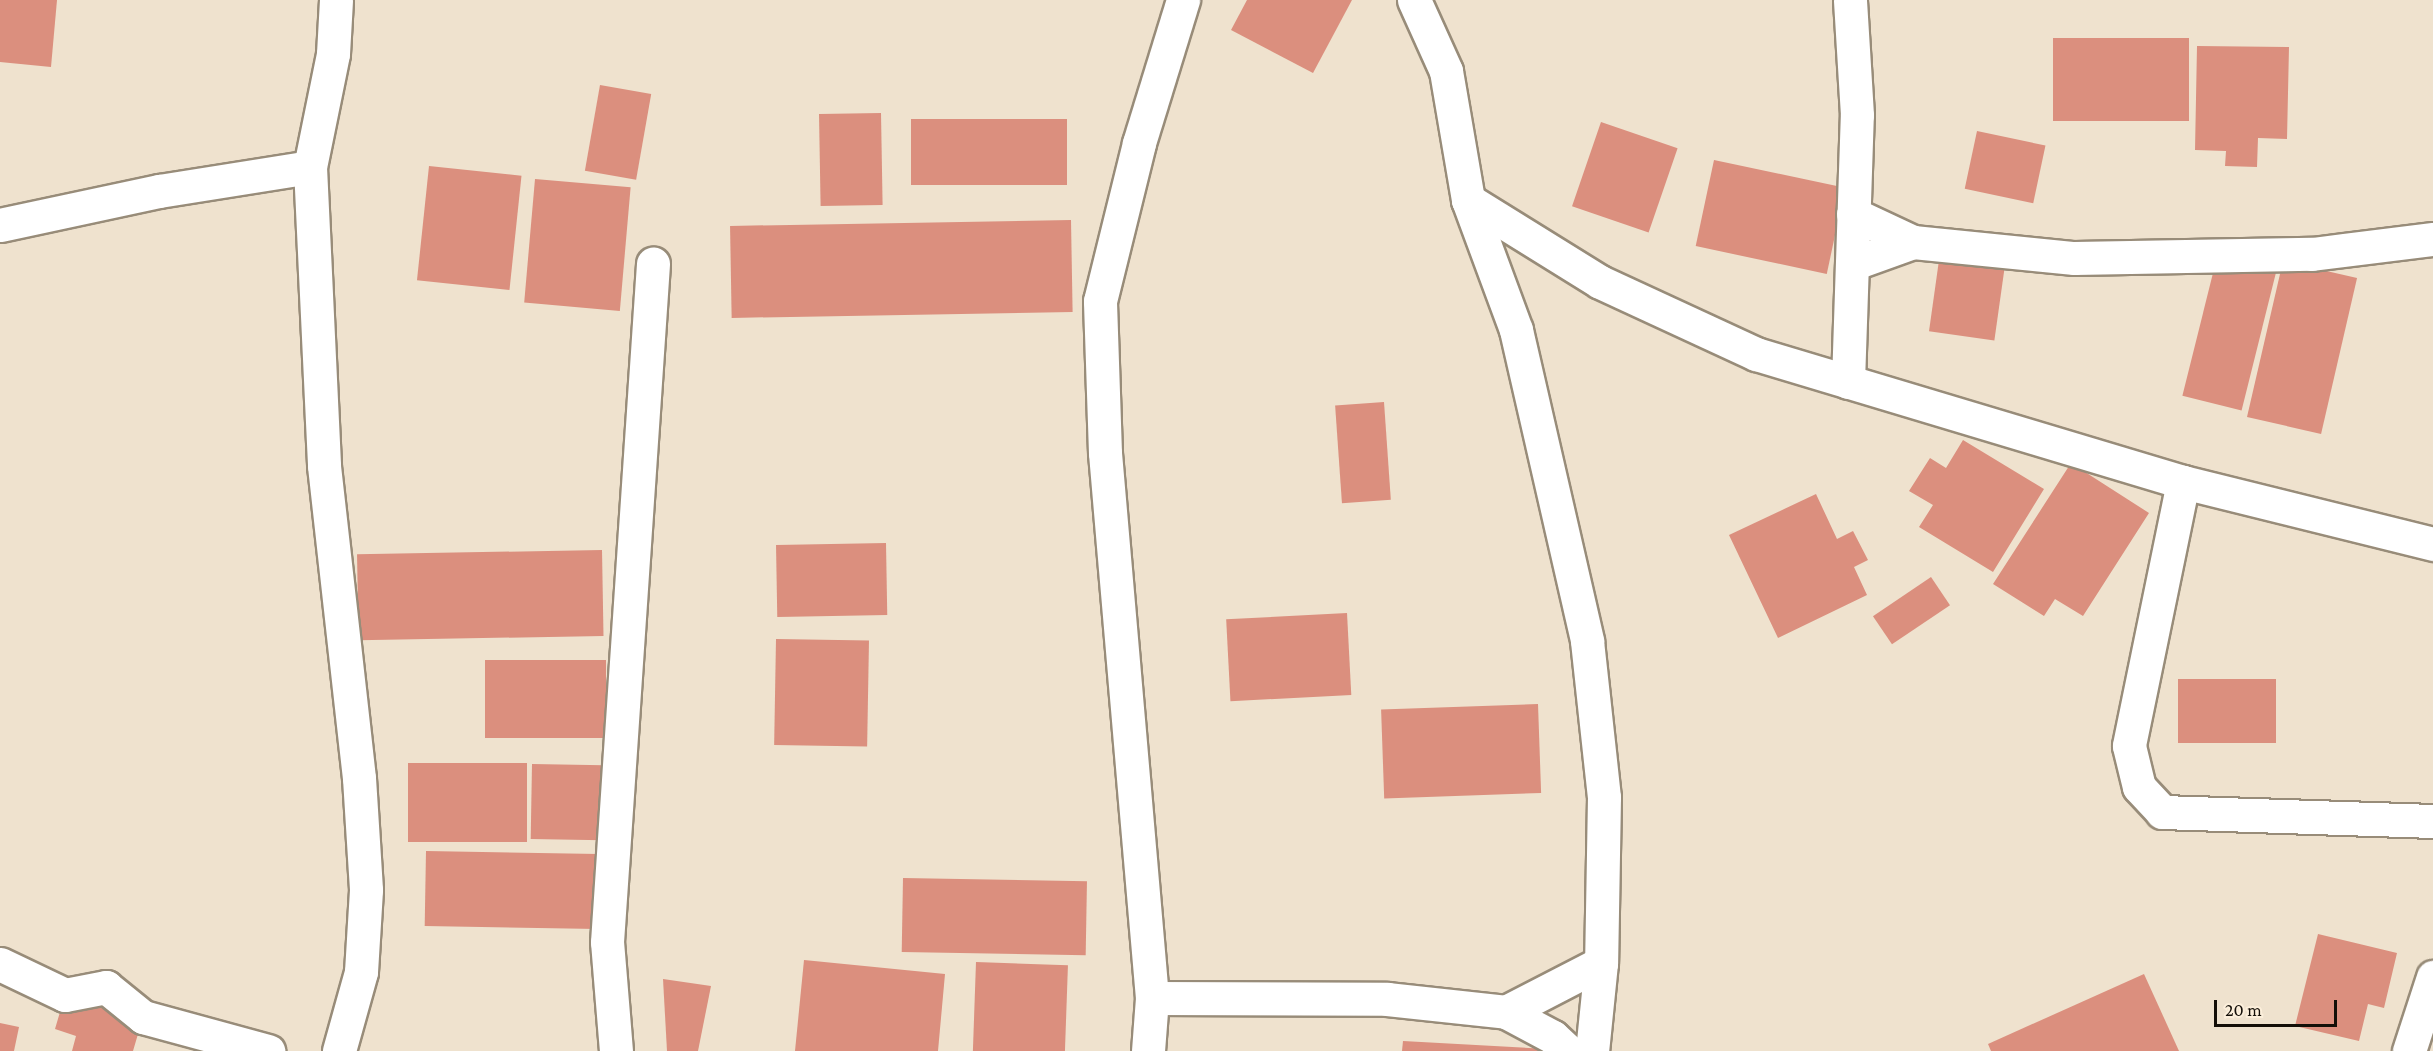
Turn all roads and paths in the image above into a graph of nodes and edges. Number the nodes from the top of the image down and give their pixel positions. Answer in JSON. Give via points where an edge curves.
{"nodes":[{"id":1,"x":336,"y":0,"type":"edge"},
{"id":2,"x":1183,"y":0,"type":"edge"},
{"id":3,"x":1414,"y":0,"type":"edge"},
{"id":4,"x":1850,"y":0,"type":"edge"},
{"id":5,"x":310,"y":167,"type":"junction"},
{"id":6,"x":1468,"y":200,"type":"junction"},
{"id":7,"x":1853,"y":214,"type":"junction"},
{"id":8,"x":0,"y":225,"type":"edge"},
{"id":9,"x":2433,"y":239,"type":"edge"},
{"id":10,"x":1913,"y":242,"type":"junction"},
{"id":11,"x":653,"y":264,"type":"dead end"},
{"id":12,"x":1852,"y":264,"type":"junction"},
{"id":13,"x":1848,"y":382,"type":"junction"},
{"id":14,"x":2183,"y":482,"type":"junction"},
{"id":15,"x":2433,"y":544,"type":"edge"},
{"id":16,"x":2433,"y":821,"type":"edge"},
{"id":17,"x":1601,"y":963,"type":"junction"},
{"id":18,"x":0,"y":964,"type":"edge"},
{"id":19,"x":2433,"y":977,"type":"edge"},
{"id":20,"x":1152,"y":999,"type":"junction"},
{"id":21,"x":1506,"y":1012,"type":"junction"},
{"id":22,"x":268,"y":1051,"type":"edge"},
{"id":23,"x":339,"y":1051,"type":"edge"},
{"id":24,"x":616,"y":1051,"type":"edge"},
{"id":25,"x":1148,"y":1051,"type":"edge"},
{"id":26,"x":1568,"y":1051,"type":"edge"},
{"id":27,"x":1592,"y":1051,"type":"edge"},
{"id":28,"x":2409,"y":1051,"type":"edge"}],
"edges":[{"from":1,"to":5,"type":"street","via":[[333,54]]},
{"from":2,"to":20,"type":"street","via":[[1139,143],[1100,301],[1105,453]]},
{"from":3,"to":6,"type":"street","via":[[1446,71]]},
{"from":4,"to":7,"type":"street","via":[[1857,114]]},
{"from":5,"to":8,"type":"street","via":[[159,191]]},
{"from":5,"to":23,"type":"street","via":[[324,466],[359,778],[366,890],[361,972]]},
{"from":6,"to":13,"type":"street","via":[[1600,282],[1756,354]]},
{"from":6,"to":17,"type":"street","via":[[1516,330],[1587,641],[1604,797]]},
{"from":7,"to":10,"type":"street"},
{"from":7,"to":12,"type":"street"},
{"from":9,"to":10,"type":"street","via":[[2312,254],[2074,258]]},
{"from":10,"to":12,"type":"street"},
{"from":11,"to":24,"type":"street","via":[[607,942]]},
{"from":12,"to":13,"type":"street"},
{"from":13,"to":14,"type":"street"},
{"from":14,"to":15,"type":"street"},
{"from":14,"to":16,"type":"street","via":[[2129,746],[2139,787],[2162,812]]},
{"from":17,"to":21,"type":"street"},
{"from":17,"to":27,"type":"street"},
{"from":18,"to":22,"type":"street","via":[[65,995],[106,987],[143,1017]]},
{"from":19,"to":28,"type":"street"},
{"from":20,"to":21,"type":"street","via":[[1387,999]]},
{"from":20,"to":25,"type":"street"},
{"from":21,"to":26,"type":"street","via":[[1553,1037]]}]}
